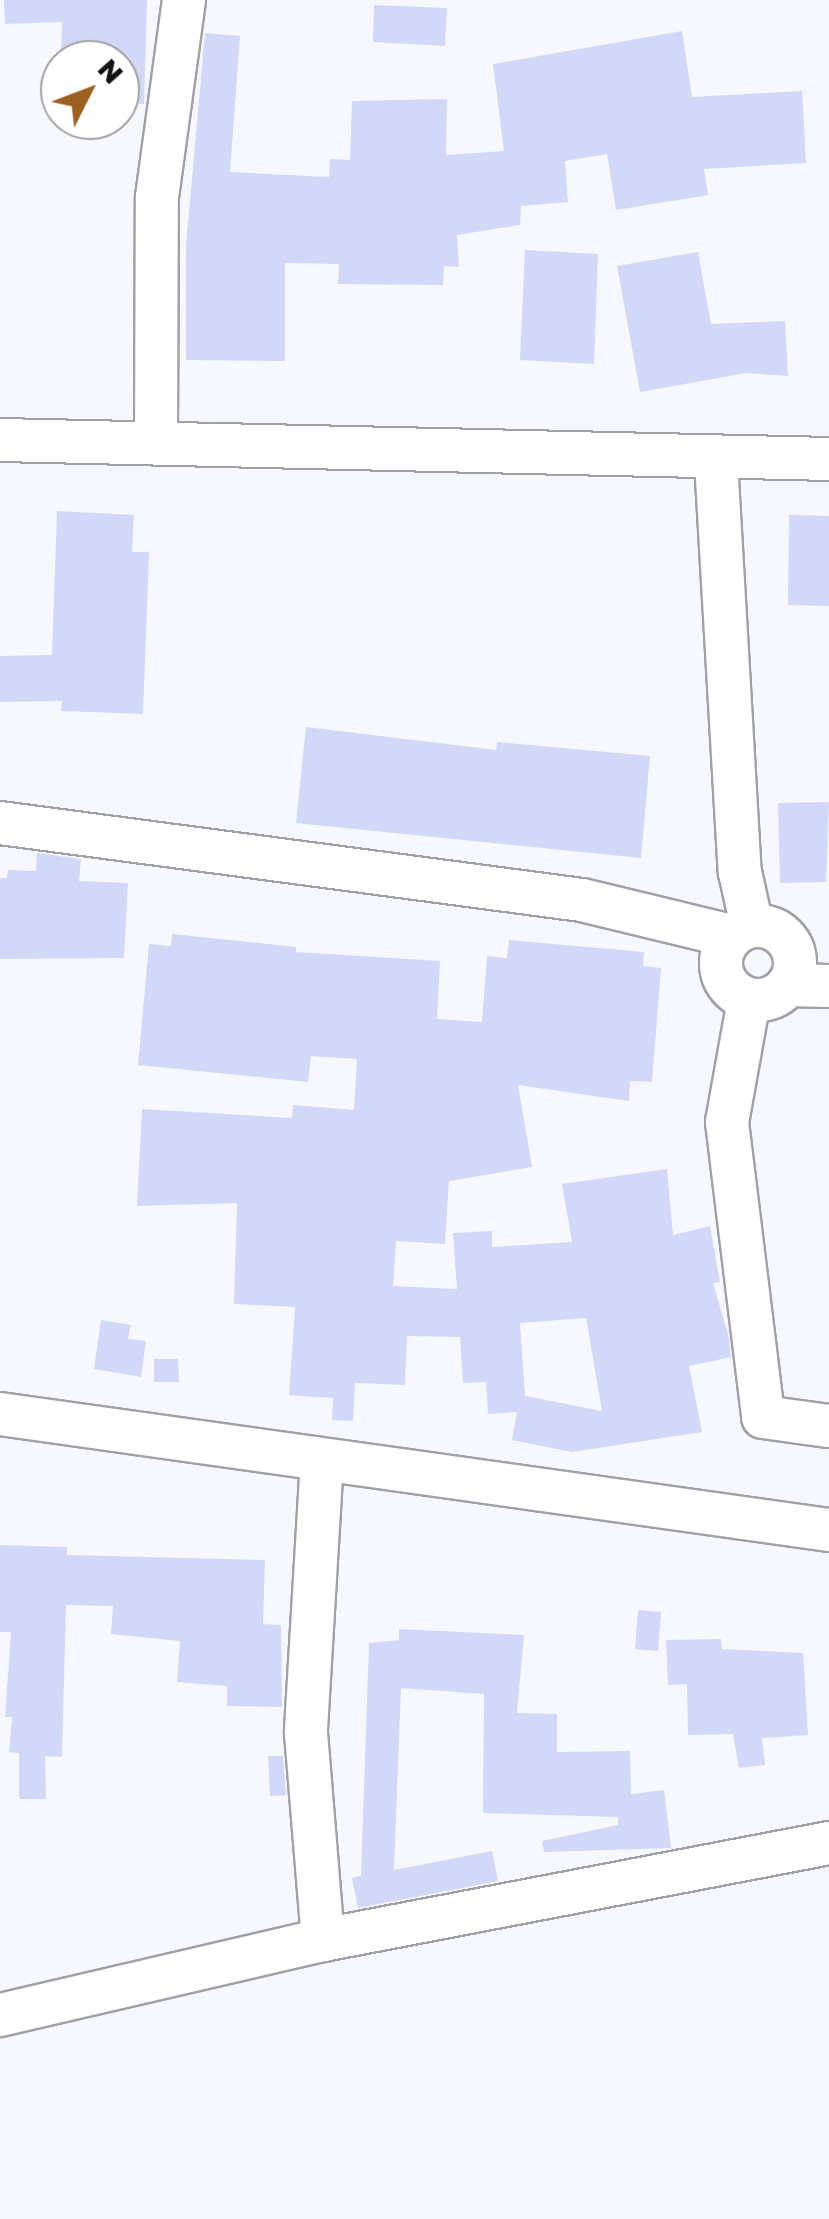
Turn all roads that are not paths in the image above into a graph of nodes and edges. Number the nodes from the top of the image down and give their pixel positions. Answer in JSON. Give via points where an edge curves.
{"nodes":[{"id":1,"x":184,"y":0,"type":"edge"},
{"id":2,"x":156,"y":439,"type":"junction"},
{"id":3,"x":0,"y":440,"type":"edge"},
{"id":4,"x":829,"y":458,"type":"edge"},
{"id":5,"x":716,"y":460,"type":"junction"},
{"id":6,"x":0,"y":823,"type":"edge"},
{"id":7,"x":781,"y":960,"type":"edge"},
{"id":8,"x":0,"y":1414,"type":"edge"},
{"id":9,"x":829,"y":1426,"type":"edge"},
{"id":10,"x":322,"y":1460,"type":"junction"},
{"id":11,"x":829,"y":1530,"type":"edge"},
{"id":12,"x":829,"y":1844,"type":"edge"},
{"id":13,"x":323,"y":1940,"type":"junction"},
{"id":14,"x":0,"y":2015,"type":"edge"}],
"edges":[{"from":1,"to":2,"type":"street","via":[[158,197]]},
{"from":2,"to":3,"type":"street"},
{"from":2,"to":5,"type":"street"},
{"from":4,"to":5,"type":"street"},
{"from":5,"to":7,"type":"street","via":[[740,872]]},
{"from":6,"to":7,"type":"street","via":[[582,900]]},
{"from":7,"to":9,"type":"street","via":[[728,1122],[763,1417]]},
{"from":8,"to":10,"type":"street"},
{"from":10,"to":11,"type":"street"},
{"from":10,"to":13,"type":"street","via":[[306,1733]]},
{"from":12,"to":13,"type":"street"},
{"from":13,"to":14,"type":"street"}]}
